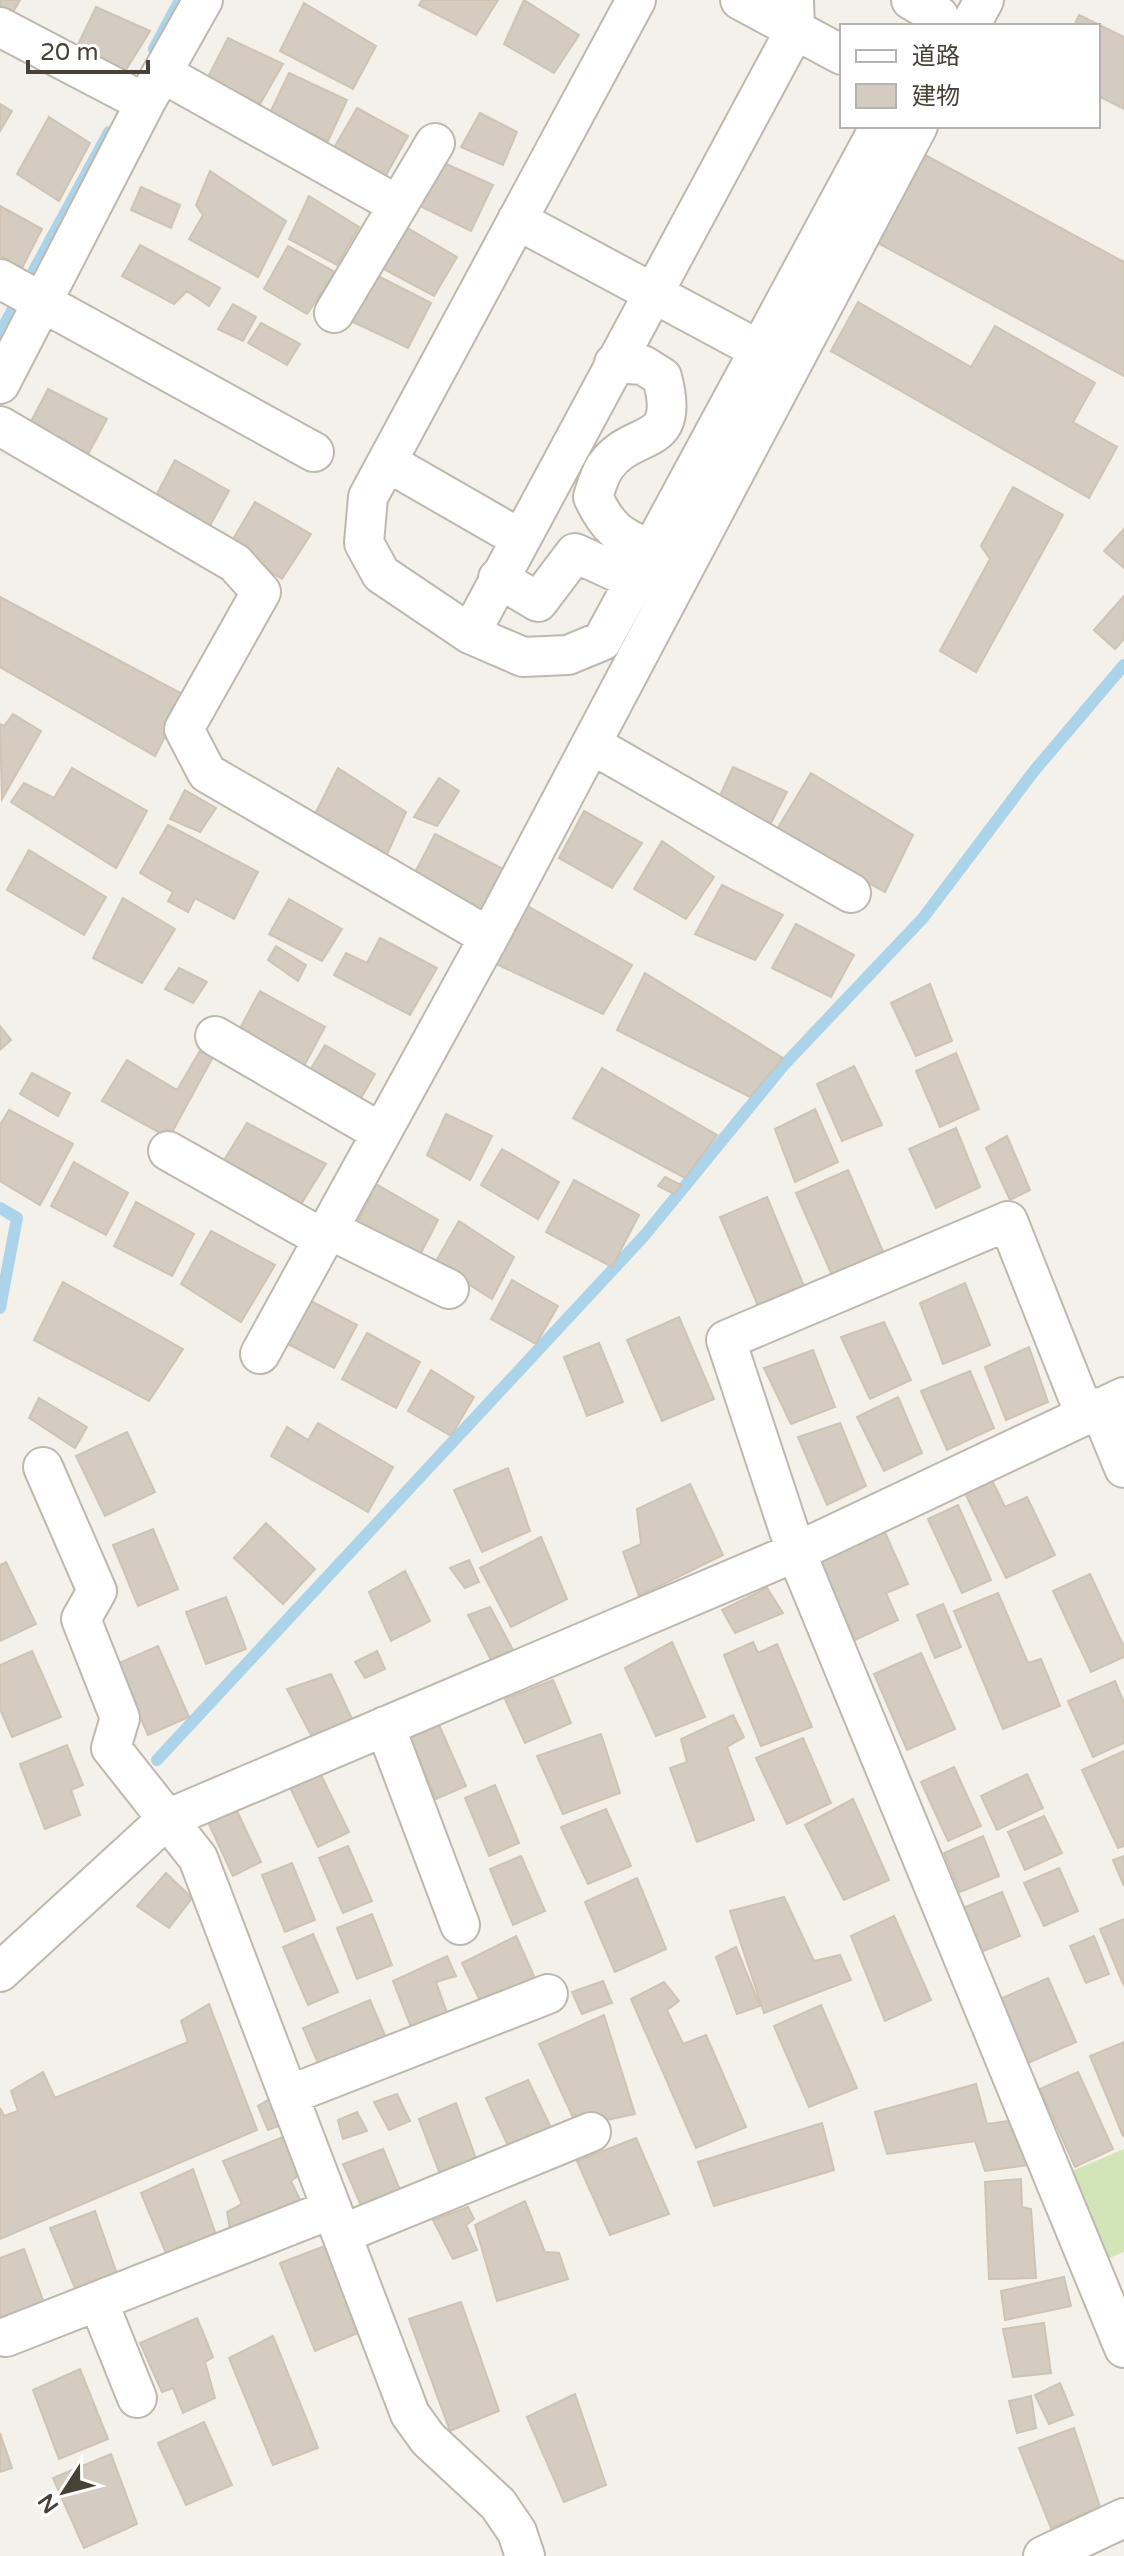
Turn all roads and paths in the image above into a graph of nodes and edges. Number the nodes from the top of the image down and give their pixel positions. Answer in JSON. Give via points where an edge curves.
{"nodes":[{"id":1,"x":203,"y":0,"type":"edge"},
{"id":2,"x":636,"y":0,"type":"edge"},
{"id":3,"x":740,"y":0,"type":"edge"},
{"id":4,"x":984,"y":0,"type":"edge"},
{"id":5,"x":941,"y":14,"type":"edge"},
{"id":6,"x":794,"y":15,"type":"edge"},
{"id":7,"x":0,"y":27,"type":"edge"},
{"id":8,"x":840,"y":53,"type":"edge"},
{"id":9,"x":136,"y":89,"type":"junction"},
{"id":10,"x":879,"y":128,"type":"edge"},
{"id":11,"x":917,"y":128,"type":"edge"},
{"id":12,"x":435,"y":143,"type":"dead end"},
{"id":13,"x":396,"y":204,"type":"junction"},
{"id":14,"x":517,"y":220,"type":"junction"},
{"id":15,"x":24,"y":291,"type":"edge"},
{"id":16,"x":652,"y":293,"type":"junction"},
{"id":17,"x":334,"y":313,"type":"dead end"},
{"id":18,"x":776,"y":357,"type":"junction"},
{"id":19,"x":614,"y":363,"type":"junction"},
{"id":20,"x":0,"y":384,"type":"edge"},
{"id":21,"x":0,"y":426,"type":"edge"},
{"id":22,"x":314,"y":452,"type":"dead end"},
{"id":23,"x":387,"y":462,"type":"junction"},
{"id":24,"x":519,"y":538,"type":"junction"},
{"id":25,"x":643,"y":565,"type":"junction"},
{"id":26,"x":498,"y":578,"type":"junction"},
{"id":27,"x":470,"y":634,"type":"junction"},
{"id":28,"x":591,"y":744,"type":"junction"},
{"id":29,"x":851,"y":893,"type":"dead end"},
{"id":30,"x":489,"y":937,"type":"junction"},
{"id":31,"x":215,"y":1036,"type":"dead end"},
{"id":32,"x":380,"y":1132,"type":"junction"},
{"id":33,"x":168,"y":1151,"type":"dead end"},
{"id":34,"x":325,"y":1233,"type":"junction"},
{"id":35,"x":449,"y":1289,"type":"dead end"},
{"id":36,"x":260,"y":1354,"type":"dead end"},
{"id":37,"x":1103,"y":1406,"type":"edge"},
{"id":38,"x":43,"y":1467,"type":"dead end"},
{"id":39,"x":1124,"y":1468,"type":"edge"},
{"id":40,"x":796,"y":1552,"type":"junction"},
{"id":41,"x":385,"y":1726,"type":"junction"},
{"id":42,"x":167,"y":1819,"type":"junction"},
{"id":43,"x":460,"y":1925,"type":"dead end"},
{"id":44,"x":0,"y":1972,"type":"edge"},
{"id":45,"x":548,"y":1994,"type":"dead end"},
{"id":46,"x":289,"y":2095,"type":"junction"},
{"id":47,"x":591,"y":2132,"type":"dead end"},
{"id":48,"x":337,"y":2222,"type":"junction"},
{"id":49,"x":98,"y":2301,"type":"junction"},
{"id":50,"x":6,"y":2337,"type":"dead end"},
{"id":51,"x":1124,"y":2348,"type":"edge"},
{"id":52,"x":137,"y":2398,"type":"dead end"},
{"id":53,"x":1124,"y":2518,"type":"edge"},
{"id":54,"x":525,"y":2556,"type":"edge"},
{"id":55,"x":1043,"y":2556,"type":"edge"}],
"edges":[{"from":1,"to":9,"type":"street"},
{"from":2,"to":14,"type":"street"},
{"from":3,"to":6,"type":"street"},
{"from":4,"to":5,"type":"street"},
{"from":6,"to":8,"type":"street"},
{"from":6,"to":16,"type":"street"},
{"from":7,"to":9,"type":"street"},
{"from":9,"to":13,"type":"street"},
{"from":9,"to":15,"type":"street"},
{"from":10,"to":18,"type":"street"},
{"from":11,"to":18,"type":"street"},
{"from":12,"to":13,"type":"street"},
{"from":13,"to":17,"type":"street"},
{"from":14,"to":16,"type":"street"},
{"from":14,"to":23,"type":"street"},
{"from":15,"to":20,"type":"street"},
{"from":15,"to":22,"type":"street"},
{"from":16,"to":18,"type":"street"},
{"from":16,"to":19,"type":"street"},
{"from":18,"to":25,"type":"street"},
{"from":18,"to":28,"type":"street"},
{"from":19,"to":24,"type":"street"},
{"from":19,"to":25,"type":"street","via":[[643,365],[662,377],[668,399],[666,422],[605,467],[593,497],[605,523],[625,539]]},
{"from":21,"to":30,"type":"street","via":[[235,563],[261,592],[184,729],[207,773]]},
{"from":23,"to":24,"type":"street"},
{"from":23,"to":27,"type":"street","via":[[368,497],[364,543],[381,574]]},
{"from":24,"to":26,"type":"street"},
{"from":25,"to":26,"type":"street","via":[[575,553],[538,602]]},
{"from":25,"to":27,"type":"street","via":[[602,641],[568,655],[523,657]]},
{"from":26,"to":27,"type":"street"},
{"from":28,"to":29,"type":"street"},
{"from":28,"to":30,"type":"street"},
{"from":30,"to":32,"type":"street"},
{"from":31,"to":32,"type":"street"},
{"from":32,"to":34,"type":"street"},
{"from":33,"to":34,"type":"street"},
{"from":34,"to":35,"type":"street"},
{"from":34,"to":36,"type":"street"},
{"from":37,"to":39,"type":"street"},
{"from":37,"to":40,"type":"street"},
{"from":37,"to":40,"type":"street","via":[[1008,1221],[726,1340]]},
{"from":38,"to":42,"type":"street","via":[[97,1591],[81,1619],[120,1718],[111,1748]]},
{"from":40,"to":41,"type":"street"},
{"from":40,"to":51,"type":"street"},
{"from":41,"to":42,"type":"street"},
{"from":41,"to":43,"type":"street"},
{"from":42,"to":44,"type":"street"},
{"from":42,"to":46,"type":"street","via":[[198,1858]]},
{"from":45,"to":46,"type":"street"},
{"from":46,"to":48,"type":"street"},
{"from":47,"to":48,"type":"street"},
{"from":48,"to":49,"type":"street"},
{"from":48,"to":54,"type":"street","via":[[410,2414],[428,2439],[498,2504]]},
{"from":49,"to":50,"type":"street"},
{"from":49,"to":52,"type":"street"},
{"from":53,"to":55,"type":"street"}]}
